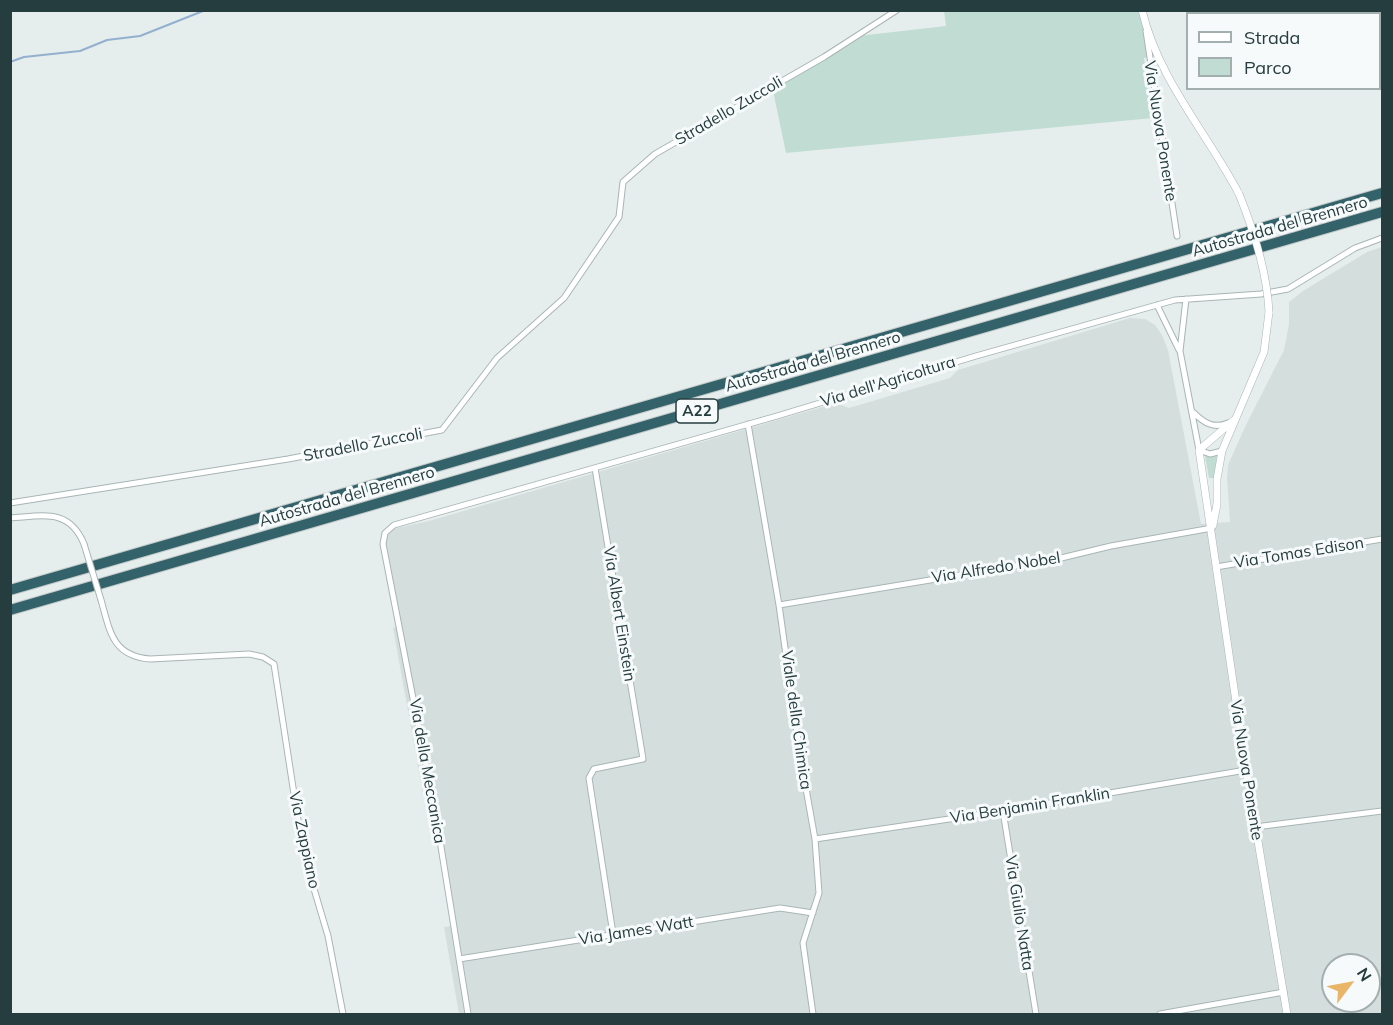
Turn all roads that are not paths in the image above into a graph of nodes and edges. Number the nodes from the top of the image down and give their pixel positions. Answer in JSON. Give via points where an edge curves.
{"nodes":[{"id":1,"x":897,"y":10,"type":"edge"},
{"id":2,"x":1142,"y":10,"type":"edge"},
{"id":3,"x":1146,"y":26,"type":"junction"},
{"id":4,"x":1383,"y":192,"type":"edge"},
{"id":5,"x":1383,"y":212,"type":"edge"},
{"id":6,"x":1177,"y":236,"type":"dead end"},
{"id":7,"x":1383,"y":238,"type":"edge"},
{"id":8,"x":1186,"y":299,"type":"junction"},
{"id":9,"x":1157,"y":304,"type":"junction"},
{"id":10,"x":1180,"y":351,"type":"junction"},
{"id":11,"x":1193,"y":411,"type":"junction"},
{"id":12,"x":1234,"y":420,"type":"junction"},
{"id":13,"x":748,"y":424,"type":"junction"},
{"id":14,"x":1199,"y":450,"type":"junction"},
{"id":15,"x":1222,"y":451,"type":"junction"},
{"id":16,"x":595,"y":468,"type":"junction"},
{"id":17,"x":1217,"y":479,"type":"junction"},
{"id":18,"x":1204,"y":484,"type":"junction"},
{"id":19,"x":10,"y":503,"type":"edge"},
{"id":20,"x":10,"y":518,"type":"edge"},
{"id":21,"x":1212,"y":528,"type":"junction"},
{"id":22,"x":388,"y":529,"type":"joint"},
{"id":23,"x":1383,"y":539,"type":"edge"},
{"id":24,"x":1216,"y":567,"type":"junction"},
{"id":25,"x":10,"y":590,"type":"edge"},
{"id":26,"x":779,"y":605,"type":"junction"},
{"id":27,"x":10,"y":610,"type":"edge"},
{"id":28,"x":1246,"y":770,"type":"junction"},
{"id":29,"x":1003,"y":811,"type":"junction"},
{"id":30,"x":1383,"y":811,"type":"edge"},
{"id":31,"x":1255,"y":827,"type":"junction"},
{"id":32,"x":815,"y":839,"type":"junction"},
{"id":33,"x":813,"y":913,"type":"junction"},
{"id":34,"x":613,"y":934,"type":"junction"},
{"id":35,"x":459,"y":959,"type":"junction"},
{"id":36,"x":1284,"y":992,"type":"junction"},
{"id":37,"x":1288,"y":1013,"type":"edge"},
{"id":38,"x":342,"y":1014,"type":"edge"},
{"id":39,"x":468,"y":1014,"type":"edge"},
{"id":40,"x":813,"y":1014,"type":"edge"},
{"id":41,"x":1036,"y":1014,"type":"edge"},
{"id":42,"x":1160,"y":1014,"type":"edge"}],
"edges":[{"from":1,"to":19,"type":"street","name":"Stradello Zuccoli","via":[[824,57],[655,154],[623,182],[618,218],[564,298],[497,358],[442,430]]},
{"from":2,"to":3,"type":"street","name":"Via Nuova Ponente"},
{"from":3,"to":6,"type":"street","name":"Via Nuova Ponente"},
{"from":3,"to":12,"type":"street","name":"Via Nuova Ponente","bridge":true,"via":[[1165,71],[1239,194],[1262,267],[1269,312],[1264,352]]},
{"from":4,"to":25,"type":"highway","name":"Autostrada del Brennero","number":"A22"},
{"from":5,"to":27,"type":"highway","name":"Autostrada del Brennero","number":"A22"},
{"from":7,"to":8,"type":"street","name":"Via dell'Agricoltura","via":[[1355,248],[1288,289]]},
{"from":8,"to":9,"type":"street","name":"Via dell'Agricoltura"},
{"from":8,"to":10,"type":"street"},
{"from":9,"to":10,"type":"street"},
{"from":9,"to":13,"type":"street","name":"Via dell'Agricoltura"},
{"from":10,"to":11,"type":"street","name":"Via Nuova Ponente"},
{"from":11,"to":12,"type":"street","via":[[1211,425]]},
{"from":11,"to":14,"type":"street","name":"Via Nuova Ponente"},
{"from":12,"to":14,"type":"street"},
{"from":12,"to":15,"type":"street","name":"Via Nuova Ponente"},
{"from":13,"to":16,"type":"street","name":"Via dell'Agricoltura"},
{"from":13,"to":26,"type":"street","name":"Viale della Chimica"},
{"from":14,"to":15,"type":"street","via":[[1210,454]]},
{"from":14,"to":18,"type":"street","name":"Via Nuova Ponente"},
{"from":15,"to":17,"type":"street","name":"Via Nuova Ponente"},
{"from":16,"to":22,"type":"street","name":"Via dell'Agricoltura"},
{"from":16,"to":34,"type":"street","name":"Via Albert Einstein","via":[[643,759],[594,769],[589,778]]},
{"from":17,"to":18,"type":"street"},
{"from":17,"to":21,"type":"street","name":"Via Nuova Ponente"},
{"from":18,"to":21,"type":"street","name":"Via Nuova Ponente"},
{"from":20,"to":38,"type":"street","name":"Via Zappiano","bridge":true,"via":[[59,517],[75,527],[115,640],[134,657],[249,654],[274,664],[300,833],[328,936]]},
{"from":21,"to":24,"type":"street","name":"Via Nuova Ponente"},
{"from":21,"to":26,"type":"street","name":"Via Alfredo Nobel","via":[[1057,559]]},
{"from":22,"to":35,"type":"street","name":"Via della Meccanica","via":[[383,544]]},
{"from":23,"to":24,"type":"street","name":"Via Tomas Edison"},
{"from":24,"to":28,"type":"street","name":"Via Nuova Ponente"},
{"from":26,"to":32,"type":"street","name":"Viale della Chimica"},
{"from":28,"to":29,"type":"street","name":"Via Benjamin Franklin"},
{"from":28,"to":31,"type":"street","name":"Via Nuova Ponente"},
{"from":29,"to":32,"type":"street","name":"Via Benjamin Franklin"},
{"from":29,"to":41,"type":"street","name":"Via Giulio Natta"},
{"from":30,"to":31,"type":"street"},
{"from":31,"to":36,"type":"street","name":"Via Nuova Ponente"},
{"from":32,"to":33,"type":"street","name":"Viale della Chimica","via":[[819,893]]},
{"from":33,"to":34,"type":"street","name":"Via James Watt","via":[[780,908]]},
{"from":33,"to":40,"type":"street","name":"Viale della Chimica","via":[[803,943]]},
{"from":34,"to":35,"type":"street","name":"Via James Watt"},
{"from":35,"to":39,"type":"street","name":"Via della Meccanica"},
{"from":36,"to":37,"type":"street","name":"Via Nuova Ponente"},
{"from":36,"to":42,"type":"street"}]}
